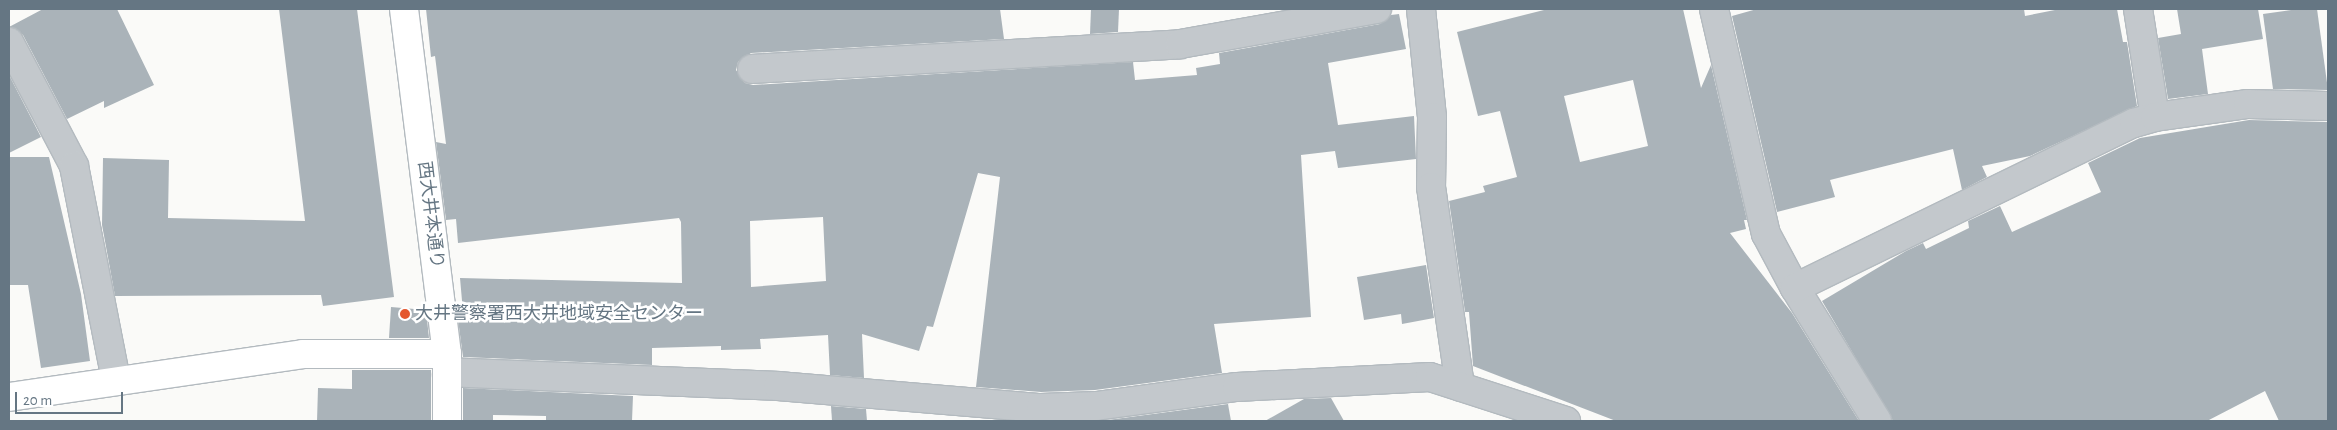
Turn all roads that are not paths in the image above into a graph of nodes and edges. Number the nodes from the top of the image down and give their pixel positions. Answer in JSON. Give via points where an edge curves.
{"nodes":[{"id":1,"x":404,"y":9,"type":"edge"},
{"id":2,"x":1377,"y":9,"type":"edge"},
{"id":3,"x":1421,"y":9,"type":"edge"},
{"id":4,"x":1714,"y":9,"type":"edge"},
{"id":5,"x":2138,"y":9,"type":"edge"},
{"id":6,"x":9,"y":42,"type":"edge"},
{"id":7,"x":752,"y":69,"type":"dead end"},
{"id":8,"x":2328,"y":106,"type":"edge"},
{"id":9,"x":2155,"y":117,"type":"junction"},
{"id":10,"x":1794,"y":288,"type":"junction"},
{"id":11,"x":447,"y":363,"type":"junction"},
{"id":12,"x":116,"y":380,"type":"junction"},
{"id":13,"x":1460,"y":386,"type":"junction"},
{"id":14,"x":9,"y":398,"type":"edge"},
{"id":15,"x":1094,"y":414,"type":"edge"},
{"id":16,"x":447,"y":421,"type":"edge"},
{"id":17,"x":1566,"y":421,"type":"edge"},
{"id":18,"x":1877,"y":421,"type":"edge"}],
"edges":[{"from":1,"to":11,"type":"street","name":"西大井本通り"},
{"from":2,"to":7,"type":"street","via":[[1180,44]]},
{"from":3,"to":13,"type":"street","via":[[1432,117],[1431,188]]},
{"from":4,"to":10,"type":"street","via":[[1766,234]]},
{"from":5,"to":9,"type":"street"},
{"from":6,"to":12,"type":"street","via":[[74,166]]},
{"from":8,"to":9,"type":"street","via":[[2248,104]]},
{"from":9,"to":10,"type":"street","via":[[2134,123]]},
{"from":10,"to":18,"type":"street"},
{"from":11,"to":12,"type":"street","via":[[303,354]]},
{"from":11,"to":15,"type":"street","via":[[778,386]]},
{"from":11,"to":16,"type":"street","name":"西大井本通り"},
{"from":12,"to":14,"type":"street"},
{"from":13,"to":15,"type":"street","via":[[1430,377],[1237,387]]},
{"from":13,"to":17,"type":"street"}]}
